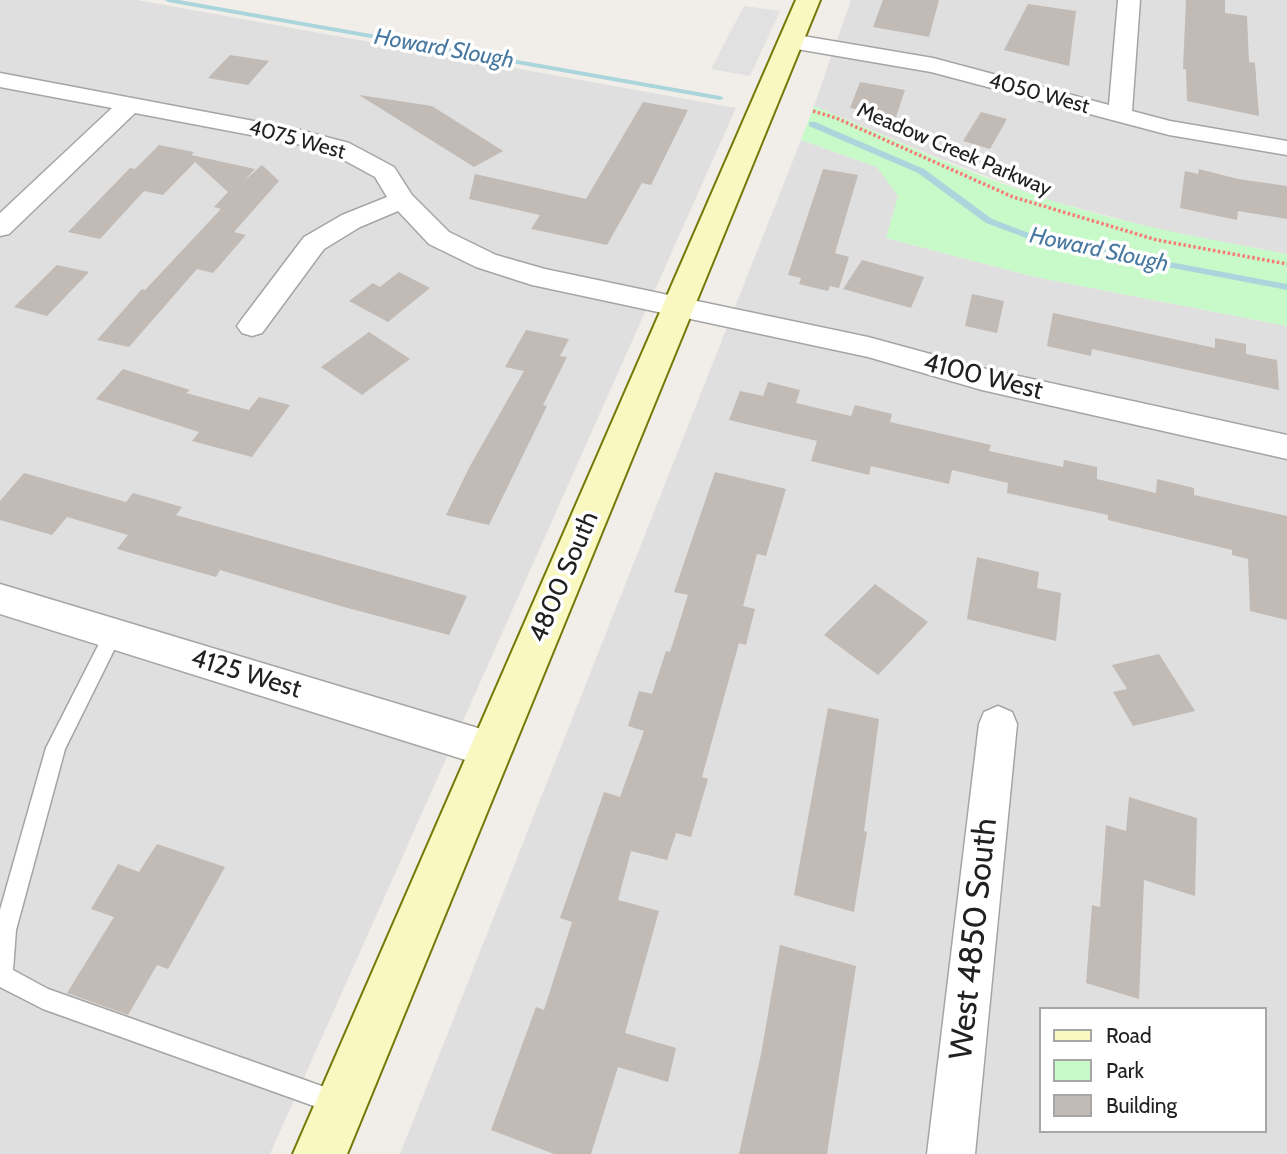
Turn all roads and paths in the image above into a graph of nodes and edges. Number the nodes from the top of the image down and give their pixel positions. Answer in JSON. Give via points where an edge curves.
{"nodes":[{"id":1,"x":808,"y":0,"type":"edge"},
{"id":2,"x":1129,"y":0,"type":"edge"},
{"id":3,"x":791,"y":41,"type":"junction"},
{"id":4,"x":0,"y":80,"type":"edge"},
{"id":5,"x":130,"y":104,"type":"junction"},
{"id":6,"x":813,"y":111,"type":"dead end"},
{"id":7,"x":1120,"y":115,"type":"junction"},
{"id":8,"x":1287,"y":148,"type":"edge"},
{"id":9,"x":402,"y":200,"type":"junction"},
{"id":10,"x":0,"y":228,"type":"edge"},
{"id":11,"x":1287,"y":264,"type":"edge"},
{"id":12,"x":678,"y":307,"type":"junction"},
{"id":13,"x":251,"y":326,"type":"dead end"},
{"id":14,"x":1287,"y":447,"type":"edge"},
{"id":15,"x":0,"y":599,"type":"edge"},
{"id":16,"x":113,"y":634,"type":"junction"},
{"id":17,"x":998,"y":724,"type":"dead end"},
{"id":18,"x":491,"y":750,"type":"junction"},
{"id":19,"x":341,"y":1104,"type":"junction"},
{"id":20,"x":320,"y":1154,"type":"edge"},
{"id":21,"x":951,"y":1154,"type":"edge"}],
"edges":[{"from":1,"to":3,"type":"street","name":"4800 South"},
{"from":2,"to":7,"type":"street"},
{"from":3,"to":7,"type":"street","name":"4050 West","via":[[933,65]]},
{"from":3,"to":12,"type":"street","name":"4800 South"},
{"from":4,"to":5,"type":"street","name":"4075 West"},
{"from":5,"to":9,"type":"street","name":"4075 West","via":[[341,148],[385,172]]},
{"from":5,"to":10,"type":"street"},
{"from":6,"to":11,"type":"path","name":"Meadow Creek Parkway","via":[[1013,197],[1157,240]]},
{"from":7,"to":8,"type":"street","name":"4050 West"},
{"from":9,"to":12,"type":"street","name":"4075 West","via":[[439,238],[486,261]]},
{"from":9,"to":13,"type":"street","via":[[351,221],[314,243]]},
{"from":12,"to":14,"type":"street","name":"4100 West","via":[[868,347],[982,379]]},
{"from":12,"to":18,"type":"street","name":"4800 South"},
{"from":15,"to":16,"type":"street","name":"4125 West"},
{"from":16,"to":18,"type":"street","name":"4125 West"},
{"from":16,"to":19,"type":"lane","via":[[56,748],[5,930],[1,976],[43,998]]},
{"from":17,"to":21,"type":"street","name":"West 4850 South"},
{"from":18,"to":19,"type":"street","name":"4800 South"},
{"from":19,"to":20,"type":"street","name":"4800 South"}]}
